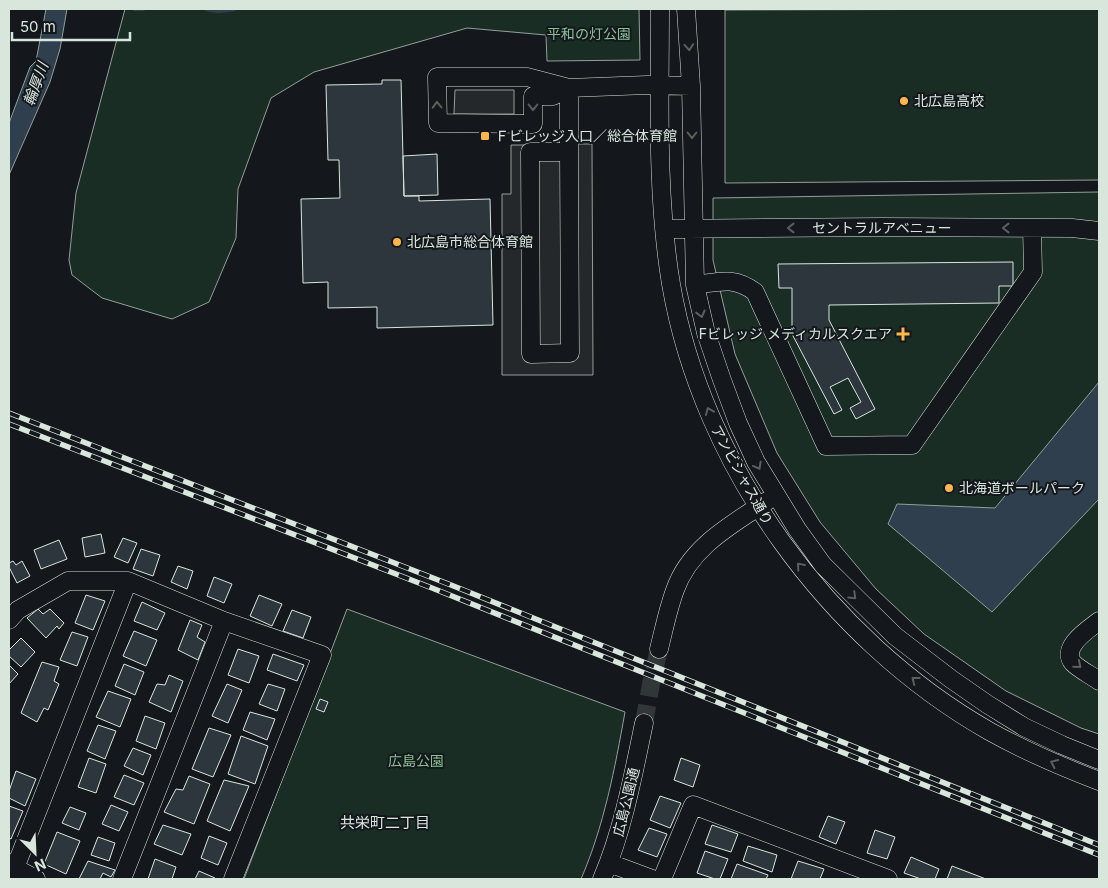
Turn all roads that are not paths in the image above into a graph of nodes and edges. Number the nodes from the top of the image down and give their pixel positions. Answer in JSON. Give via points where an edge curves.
{"nodes":[{"id":1,"x":660,"y":9,"type":"edge"},
{"id":2,"x":686,"y":9,"type":"edge"},
{"id":3,"x":660,"y":85,"type":"junction"},
{"id":4,"x":691,"y":86,"type":"junction"},
{"id":5,"x":569,"y":88,"type":"junction"},
{"id":6,"x":569,"y":152,"type":"junction"},
{"id":7,"x":1099,"y":219,"type":"edge"},
{"id":8,"x":692,"y":228,"type":"junction"},
{"id":9,"x":1032,"y":228,"type":"junction"},
{"id":10,"x":1072,"y":228,"type":"junction"},
{"id":11,"x":664,"y":229,"type":"junction"},
{"id":12,"x":1099,"y":231,"type":"edge"},
{"id":13,"x":695,"y":285,"type":"junction"},
{"id":14,"x":776,"y":496,"type":"junction"},
{"id":15,"x":758,"y":507,"type":"junction"},
{"id":16,"x":128,"y":581,"type":"junction"},
{"id":17,"x":9,"y":620,"type":"edge"},
{"id":18,"x":224,"y":621,"type":"junction"},
{"id":19,"x":1099,"y":621,"type":"edge"},
{"id":20,"x":659,"y":649,"type":"tunnel mouth"},
{"id":21,"x":1099,"y":681,"type":"edge"},
{"id":22,"x":644,"y":724,"type":"tunnel mouth"},
{"id":23,"x":1099,"y":760,"type":"edge"},
{"id":24,"x":1099,"y":781,"type":"edge"},
{"id":25,"x":11,"y":869,"type":"edge"},
{"id":26,"x":606,"y":871,"type":"edge"},
{"id":27,"x":36,"y":879,"type":"edge"},
{"id":28,"x":122,"y":879,"type":"edge"},
{"id":29,"x":233,"y":879,"type":"edge"},
{"id":30,"x":652,"y":879,"type":"edge"},
{"id":31,"x":662,"y":879,"type":"edge"},
{"id":32,"x":888,"y":879,"type":"edge"}],
"edges":[{"from":1,"to":3,"type":"street","name":"アンビシャス通り"},
{"from":2,"to":4,"type":"street","name":"アンビシャス通り","one_way":true},
{"from":3,"to":4,"type":"street"},
{"from":3,"to":5,"type":"street"},
{"from":3,"to":11,"type":"street","name":"アンビシャス通り"},
{"from":4,"to":8,"type":"street","name":"アンビシャス通り","one_way":true},
{"from":5,"to":5,"type":"street","one_way":true,"via":[[554,96],[533,96],[533,124],[438,123],[437,77],[527,77]]},
{"from":5,"to":6,"type":"street"},
{"from":6,"to":6,"type":"street","via":[[570,353],[531,354],[530,152]]},
{"from":7,"to":10,"type":"street"},
{"from":9,"to":8,"type":"street","name":"セントラルアベニュー","one_way":true},
{"from":8,"to":11,"type":"street","name":"セントラルアベニュー"},
{"from":8,"to":13,"type":"street","name":"アンビシャス通り"},
{"from":9,"to":10,"type":"street","name":"セントラルアベニュー"},
{"from":9,"to":13,"type":"street","via":[[1033,272],[912,445],[826,446],[755,292],[734,281]]},
{"from":10,"to":12,"type":"street","name":"セントラルアベニュー"},
{"from":15,"to":11,"type":"street","name":"アンビシャス通り","one_way":true,"via":[[719,438],[698,384],[671,285]]},
{"from":13,"to":14,"type":"street","name":"アンビシャス通り","one_way":true,"via":[[706,333],[738,423]]},
{"from":14,"to":15,"type":"street"},
{"from":14,"to":23,"type":"street","name":"アンビシャス通り","one_way":true,"via":[[823,565],[895,636],[950,679],[1024,727]]},
{"from":15,"to":20,"type":"street","via":[[717,535],[699,550],[689,564],[675,590]]},
{"from":24,"to":15,"type":"street","name":"アンビシャス通り","one_way":true,"via":[[1056,765],[989,731],[913,678],[870,642],[834,605],[795,561]]},
{"from":16,"to":17,"type":"street","via":[[68,581],[18,610]]},
{"from":16,"to":18,"type":"street"},
{"from":16,"to":25,"type":"street"},
{"from":18,"to":28,"type":"street"},
{"from":18,"to":29,"type":"street","via":[[322,655]]},
{"from":19,"to":21,"type":"street","one_way":true,"via":[[1073,643],[1070,653],[1073,663]]},
{"from":22,"to":26,"type":"street","name":"広島公園通","via":[[629,797]]},
{"from":25,"to":27,"type":"street"},
{"from":26,"to":30,"type":"street"},
{"from":31,"to":32,"type":"street","via":[[693,805]]}]}
